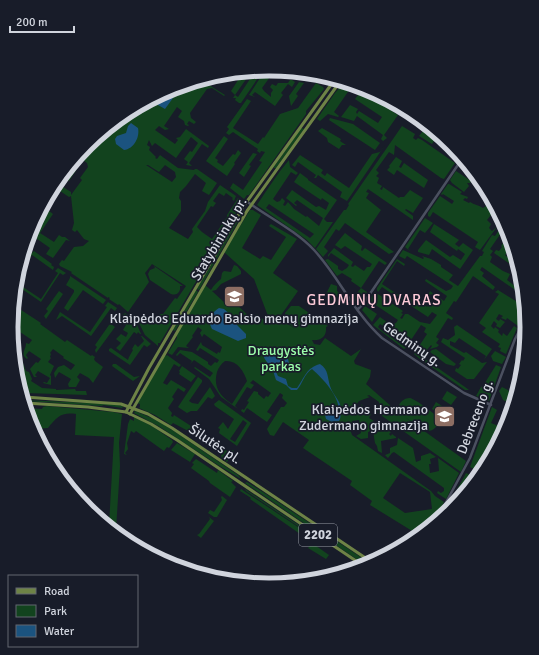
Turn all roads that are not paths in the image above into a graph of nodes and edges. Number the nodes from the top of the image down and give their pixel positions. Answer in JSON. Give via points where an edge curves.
{"nodes":[{"id":1,"x":331,"y":84,"type":"edge"},
{"id":2,"x":337,"y":86,"type":"edge"},
{"id":3,"x":323,"y":95,"type":"junction"},
{"id":4,"x":327,"y":98,"type":"junction"},
{"id":5,"x":460,"y":163,"type":"edge"},
{"id":6,"x":272,"y":166,"type":"junction"},
{"id":7,"x":276,"y":169,"type":"junction"},
{"id":8,"x":250,"y":204,"type":"junction"},
{"id":9,"x":358,"y":309,"type":"junction"},
{"id":10,"x":521,"y":328,"type":"edge"},
{"id":11,"x":171,"y":331,"type":"junction"},
{"id":12,"x":176,"y":333,"type":"junction"},
{"id":13,"x":149,"y":368,"type":"junction"},
{"id":14,"x":154,"y":371,"type":"junction"},
{"id":15,"x":28,"y":396,"type":"edge"},
{"id":16,"x":30,"y":403,"type":"edge"},
{"id":17,"x":491,"y":405,"type":"junction"},
{"id":18,"x":129,"y":406,"type":"junction"},
{"id":19,"x":133,"y":408,"type":"junction"},
{"id":20,"x":126,"y":412,"type":"junction"},
{"id":21,"x":130,"y":414,"type":"junction"},
{"id":22,"x":245,"y":477,"type":"junction"},
{"id":23,"x":241,"y":483,"type":"junction"},
{"id":24,"x":443,"y":509,"type":"edge"},
{"id":25,"x":367,"y":560,"type":"edge"},
{"id":26,"x":359,"y":563,"type":"edge"}],
"edges":[{"from":1,"to":3,"type":"main road","name":"Statybininkų pr."},
{"from":2,"to":4,"type":"main road","name":"Statybininkų pr."},
{"from":3,"to":4,"type":"main road"},
{"from":3,"to":6,"type":"main road","name":"Statybininkų pr."},
{"from":4,"to":7,"type":"main road","name":"Statybininkų pr."},
{"from":5,"to":9,"type":"street"},
{"from":6,"to":7,"type":"main road"},
{"from":6,"to":11,"type":"main road","name":"Statybininkų pr.","via":[[243,207]]},
{"from":7,"to":8,"type":"main road","name":"Statybininkų pr."},
{"from":8,"to":9,"type":"street","name":"Gedminų g.","via":[[307,243]]},
{"from":8,"to":12,"type":"main road","name":"Statybininkų pr."},
{"from":9,"to":17,"type":"street","name":"Gedminų g.","via":[[382,338],[464,393]]},
{"from":10,"to":17,"type":"street","name":"Debreceno g."},
{"from":11,"to":12,"type":"main road"},
{"from":11,"to":13,"type":"main road","name":"Statybininkų pr."},
{"from":12,"to":14,"type":"main road","name":"Statybininkų pr."},
{"from":13,"to":14,"type":"main road"},
{"from":13,"to":18,"type":"main road","name":"Statybininkų pr."},
{"from":14,"to":19,"type":"main road","name":"Statybininkų pr."},
{"from":15,"to":18,"type":"main road","name":"Šilutės pl.","number":"2202","via":[[109,402]]},
{"from":16,"to":20,"type":"main road","name":"Šilutės pl.","number":"2202"},
{"from":17,"to":24,"type":"street","name":"Debreceno g.","via":[[465,470]]},
{"from":18,"to":19,"type":"main road","name":"Šilutės pl.","number":"2202"},
{"from":18,"to":20,"type":"main road","name":"Statybininkų pr."},
{"from":19,"to":21,"type":"main road","name":"Statybininkų pr."},
{"from":19,"to":22,"type":"main road","name":"Šilutės pl.","number":"2202","via":[[172,428]]},
{"from":20,"to":21,"type":"main road","name":"Šilutės pl.","number":"2202"},
{"from":21,"to":23,"type":"main road","name":"Šilutės pl.","number":"2202","via":[[158,427]]},
{"from":22,"to":23,"type":"main road"},
{"from":22,"to":25,"type":"main road","name":"Šilutės pl.","number":"2202"},
{"from":23,"to":26,"type":"main road","name":"Šilutės pl.","number":"2202"}]}
